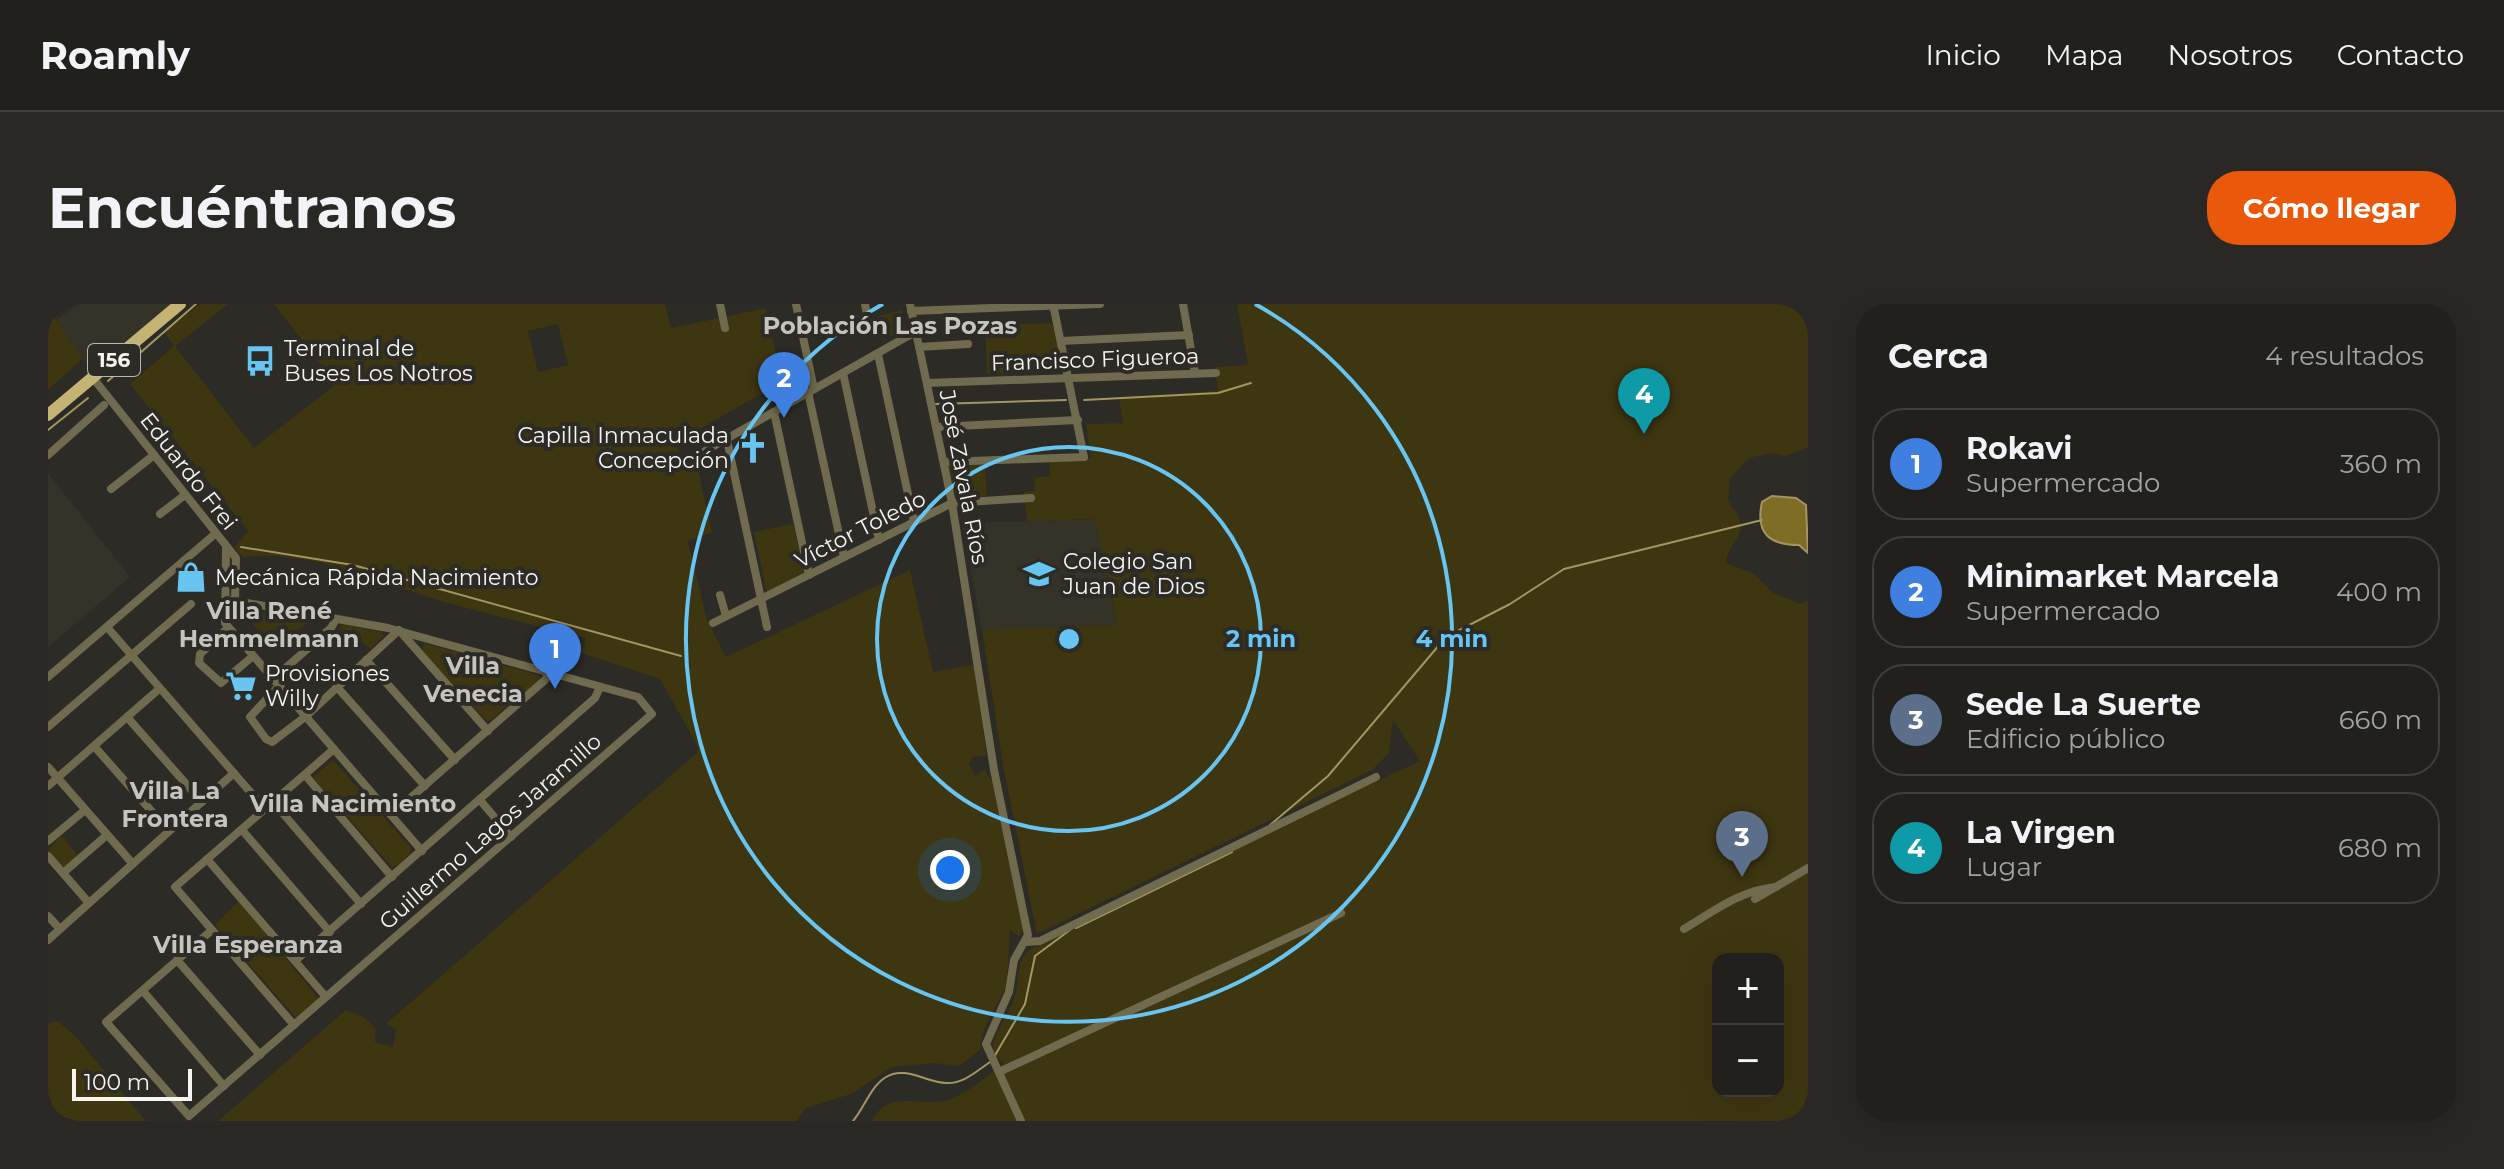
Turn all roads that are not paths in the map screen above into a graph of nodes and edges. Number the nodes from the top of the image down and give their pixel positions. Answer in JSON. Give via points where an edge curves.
{"nodes":[{"id":1,"x":180,"y":304,"type":"edge"},
{"id":2,"x":720,"y":304,"type":"edge"},
{"id":3,"x":796,"y":304,"type":"edge"},
{"id":4,"x":865,"y":304,"type":"edge"},
{"id":5,"x":1100,"y":304,"type":"edge"},
{"id":6,"x":1183,"y":304,"type":"edge"},
{"id":7,"x":1053,"y":305,"type":"edge"},
{"id":8,"x":910,"y":307,"type":"edge"},
{"id":9,"x":869,"y":325,"type":"dead end"},
{"id":10,"x":725,"y":328,"type":"dead end"},
{"id":11,"x":915,"y":332,"type":"junction"},
{"id":12,"x":1189,"y":335,"type":"junction"},
{"id":13,"x":1061,"y":341,"type":"junction"},
{"id":14,"x":968,"y":344,"type":"dead end"},
{"id":15,"x":919,"y":347,"type":"junction"},
{"id":16,"x":878,"y":354,"type":"junction"},
{"id":17,"x":843,"y":373,"type":"junction"},
{"id":18,"x":1195,"y":373,"type":"junction"},
{"id":19,"x":1216,"y":373,"type":"dead end"},
{"id":20,"x":1070,"y":376,"type":"junction"},
{"id":21,"x":93,"y":378,"type":"junction"},
{"id":22,"x":927,"y":383,"type":"junction"},
{"id":23,"x":811,"y":390,"type":"junction"},
{"id":24,"x":104,"y":405,"type":"dead end"},
{"id":25,"x":774,"y":412,"type":"junction"},
{"id":26,"x":48,"y":415,"type":"edge"},
{"id":27,"x":1078,"y":420,"type":"junction"},
{"id":28,"x":937,"y":427,"type":"junction"},
{"id":29,"x":727,"y":440,"type":"junction"},
{"id":30,"x":705,"y":451,"type":"dead end"},
{"id":31,"x":48,"y":455,"type":"edge"},
{"id":32,"x":154,"y":455,"type":"junction"},
{"id":33,"x":944,"y":462,"type":"junction"},
{"id":34,"x":111,"y":489,"type":"dead end"},
{"id":35,"x":185,"y":495,"type":"junction"},
{"id":36,"x":1031,"y":498,"type":"dead end"},
{"id":37,"x":952,"y":503,"type":"junction"},
{"id":38,"x":160,"y":514,"type":"dead end"},
{"id":39,"x":914,"y":522,"type":"junction"},
{"id":40,"x":215,"y":534,"type":"junction"},
{"id":41,"x":879,"y":540,"type":"junction"},
{"id":42,"x":226,"y":549,"type":"junction"},
{"id":43,"x":844,"y":557,"type":"junction"},
{"id":44,"x":809,"y":575,"type":"junction"},
{"id":45,"x":720,"y":595,"type":"dead end"},
{"id":46,"x":763,"y":598,"type":"junction"},
{"id":47,"x":225,"y":599,"type":"junction"},
{"id":48,"x":235,"y":601,"type":"junction"},
{"id":49,"x":191,"y":604,"type":"dead end"},
{"id":50,"x":726,"y":616,"type":"junction"},
{"id":51,"x":336,"y":619,"type":"junction"},
{"id":52,"x":713,"y":623,"type":"dead end"},
{"id":53,"x":107,"y":627,"type":"junction"},
{"id":54,"x":767,"y":627,"type":"dead end"},
{"id":55,"x":228,"y":628,"type":"junction"},
{"id":56,"x":399,"y":630,"type":"junction"},
{"id":57,"x":132,"y":656,"type":"junction"},
{"id":58,"x":252,"y":657,"type":"junction"},
{"id":59,"x":366,"y":660,"type":"junction"},
{"id":60,"x":549,"y":672,"type":"junction"},
{"id":61,"x":48,"y":677,"type":"edge"},
{"id":62,"x":275,"y":683,"type":"junction"},
{"id":63,"x":337,"y":687,"type":"junction"},
{"id":64,"x":600,"y":687,"type":"junction"},
{"id":65,"x":159,"y":689,"type":"junction"},
{"id":66,"x":127,"y":717,"type":"junction"},
{"id":67,"x":305,"y":717,"type":"junction"},
{"id":68,"x":48,"y":727,"type":"edge"},
{"id":69,"x":488,"y":731,"type":"junction"},
{"id":70,"x":94,"y":746,"type":"junction"},
{"id":71,"x":334,"y":749,"type":"junction"},
{"id":72,"x":455,"y":760,"type":"junction"},
{"id":73,"x":48,"y":767,"type":"edge"},
{"id":74,"x":234,"y":773,"type":"junction"},
{"id":75,"x":305,"y":775,"type":"junction"},
{"id":76,"x":1376,"y":777,"type":"dead end"},
{"id":77,"x":57,"y":778,"type":"junction"},
{"id":78,"x":48,"y":786,"type":"edge"},
{"id":79,"x":425,"y":786,"type":"junction"},
{"id":80,"x":480,"y":800,"type":"junction"},
{"id":81,"x":202,"y":802,"type":"junction"},
{"id":82,"x":273,"y":802,"type":"junction"},
{"id":83,"x":265,"y":809,"type":"junction"},
{"id":84,"x":85,"y":810,"type":"junction"},
{"id":85,"x":391,"y":815,"type":"junction"},
{"id":86,"x":242,"y":830,"type":"junction"},
{"id":87,"x":169,"y":831,"type":"junction"},
{"id":88,"x":107,"y":835,"type":"junction"},
{"id":89,"x":511,"y":837,"type":"junction"},
{"id":90,"x":48,"y":841,"type":"edge"},
{"id":91,"x":422,"y":851,"type":"junction"},
{"id":92,"x":48,"y":856,"type":"edge"},
{"id":93,"x":207,"y":859,"type":"junction"},
{"id":94,"x":133,"y":864,"type":"junction"},
{"id":95,"x":1808,"y":868,"type":"edge"},
{"id":96,"x":63,"y":873,"type":"junction"},
{"id":97,"x":392,"y":877,"type":"junction"},
{"id":98,"x":1776,"y":887,"type":"junction"},
{"id":99,"x":1755,"y":899,"type":"dead end"},
{"id":100,"x":89,"y":903,"type":"junction"},
{"id":101,"x":361,"y":904,"type":"junction"},
{"id":102,"x":1341,"y":913,"type":"dead end"},
{"id":103,"x":48,"y":916,"type":"edge"},
{"id":104,"x":60,"y":929,"type":"junction"},
{"id":105,"x":1684,"y":929,"type":"dead end"},
{"id":106,"x":212,"y":930,"type":"junction"},
{"id":107,"x":330,"y":932,"type":"junction"},
{"id":108,"x":48,"y":940,"type":"edge"},
{"id":109,"x":1026,"y":942,"type":"junction"},
{"id":110,"x":177,"y":960,"type":"junction"},
{"id":111,"x":295,"y":961,"type":"junction"},
{"id":112,"x":143,"y":991,"type":"junction"},
{"id":113,"x":326,"y":997,"type":"junction"},
{"id":114,"x":294,"y":1025,"type":"junction"},
{"id":115,"x":260,"y":1055,"type":"junction"},
{"id":116,"x":997,"y":1069,"type":"junction"},
{"id":117,"x":224,"y":1086,"type":"junction"},
{"id":118,"x":1021,"y":1121,"type":"edge"}],
"edges":[{"from":1,"to":21,"type":"highway","number":"156"},
{"from":2,"to":10,"type":"street"},
{"from":3,"to":23,"type":"street"},
{"from":4,"to":9,"type":"street"},
{"from":5,"to":7,"type":"street"},
{"from":6,"to":12,"type":"street"},
{"from":7,"to":8,"type":"street"},
{"from":7,"to":13,"type":"street"},
{"from":8,"to":11,"type":"street","name":"José Zavala Ríos"},
{"from":11,"to":15,"type":"street","name":"José Zavala Ríos"},
{"from":11,"to":16,"type":"street"},
{"from":12,"to":13,"type":"street"},
{"from":12,"to":18,"type":"street"},
{"from":13,"to":20,"type":"street"},
{"from":14,"to":15,"type":"street"},
{"from":15,"to":22,"type":"street","name":"José Zavala Ríos"},
{"from":16,"to":17,"type":"street"},
{"from":16,"to":39,"type":"street"},
{"from":17,"to":23,"type":"street"},
{"from":17,"to":41,"type":"street"},
{"from":18,"to":19,"type":"street","name":"Francisco Figueroa"},
{"from":18,"to":20,"type":"street","name":"Francisco Figueroa"},
{"from":20,"to":22,"type":"street","name":"Francisco Figueroa"},
{"from":20,"to":27,"type":"street"},
{"from":21,"to":26,"type":"highway","number":"156"},
{"from":21,"to":32,"type":"street","name":"Eduardo Frei"},
{"from":22,"to":28,"type":"street","name":"José Zavala Ríos"},
{"from":23,"to":25,"type":"street"},
{"from":23,"to":43,"type":"street"},
{"from":24,"to":31,"type":"street"},
{"from":25,"to":29,"type":"street"},
{"from":25,"to":44,"type":"street"},
{"from":27,"to":28,"type":"street"},
{"from":27,"to":33,"type":"street","via":[[1084,457]]},
{"from":28,"to":33,"type":"street","name":"José Zavala Ríos"},
{"from":29,"to":30,"type":"street"},
{"from":29,"to":46,"type":"street"},
{"from":32,"to":34,"type":"street"},
{"from":32,"to":35,"type":"street","name":"Eduardo Frei"},
{"from":33,"to":37,"type":"street","name":"José Zavala Ríos"},
{"from":35,"to":38,"type":"street"},
{"from":35,"to":40,"type":"street","name":"Eduardo Frei"},
{"from":36,"to":37,"type":"street","name":"Víctor Toledo"},
{"from":37,"to":39,"type":"street","name":"Víctor Toledo"},
{"from":37,"to":109,"type":"street","name":"José Zavala Ríos","via":[[994,770],[1026,917]]},
{"from":39,"to":41,"type":"street","name":"Víctor Toledo"},
{"from":40,"to":42,"type":"street","name":"Eduardo Frei"},
{"from":40,"to":53,"type":"street"},
{"from":41,"to":43,"type":"street","name":"Víctor Toledo"},
{"from":42,"to":47,"type":"street"},
{"from":42,"to":48,"type":"street","name":"Eduardo Frei","via":[[239,565]]},
{"from":43,"to":44,"type":"street","name":"Víctor Toledo"},
{"from":44,"to":46,"type":"street","name":"Víctor Toledo"},
{"from":45,"to":50,"type":"street"},
{"from":46,"to":50,"type":"street","name":"Víctor Toledo"},
{"from":46,"to":54,"type":"street"},
{"from":47,"to":48,"type":"street"},
{"from":47,"to":55,"type":"street"},
{"from":48,"to":51,"type":"street"},
{"from":49,"to":57,"type":"street"},
{"from":50,"to":52,"type":"street","name":"Víctor Toledo"},
{"from":51,"to":56,"type":"street"},
{"from":51,"to":62,"type":"street"},
{"from":53,"to":57,"type":"street"},
{"from":53,"to":61,"type":"street"},
{"from":55,"to":58,"type":"street"},
{"from":55,"to":58,"type":"street","via":[[200,654],[199,663],[221,683]]},
{"from":56,"to":59,"type":"street"},
{"from":56,"to":60,"type":"street"},
{"from":56,"to":69,"type":"street"},
{"from":57,"to":65,"type":"street"},
{"from":57,"to":68,"type":"street"},
{"from":58,"to":62,"type":"street"},
{"from":59,"to":63,"type":"street"},
{"from":59,"to":72,"type":"street"},
{"from":60,"to":64,"type":"street"},
{"from":60,"to":69,"type":"street"},
{"from":62,"to":67,"type":"street"},
{"from":62,"to":67,"type":"street","via":[[250,717],[266,739],[279,740]]},
{"from":63,"to":67,"type":"street"},
{"from":63,"to":79,"type":"street"},
{"from":64,"to":80,"type":"street","via":[[595,698]]},
{"from":64,"to":89,"type":"street","name":"Guillermo Lagos Jaramillo","via":[[638,697],[652,714]]},
{"from":65,"to":66,"type":"street"},
{"from":65,"to":74,"type":"street"},
{"from":66,"to":70,"type":"street"},
{"from":66,"to":81,"type":"street"},
{"from":67,"to":71,"type":"street"},
{"from":69,"to":72,"type":"street"},
{"from":70,"to":77,"type":"street"},
{"from":70,"to":87,"type":"street"},
{"from":71,"to":75,"type":"street"},
{"from":71,"to":85,"type":"street"},
{"from":72,"to":79,"type":"street"},
{"from":73,"to":77,"type":"street"},
{"from":74,"to":81,"type":"street"},
{"from":74,"to":83,"type":"street"},
{"from":75,"to":82,"type":"street"},
{"from":75,"to":97,"type":"street"},
{"from":76,"to":109,"type":"street","via":[[1040,941]]},
{"from":77,"to":78,"type":"street"},
{"from":77,"to":84,"type":"street"},
{"from":79,"to":85,"type":"street"},
{"from":80,"to":89,"type":"street"},
{"from":80,"to":91,"type":"street"},
{"from":81,"to":87,"type":"street"},
{"from":82,"to":83,"type":"street"},
{"from":82,"to":101,"type":"street"},
{"from":83,"to":86,"type":"street"},
{"from":84,"to":88,"type":"street"},
{"from":84,"to":90,"type":"street"},
{"from":85,"to":91,"type":"street"},
{"from":86,"to":93,"type":"street"},
{"from":86,"to":107,"type":"street"},
{"from":87,"to":94,"type":"street"},
{"from":88,"to":94,"type":"street"},
{"from":88,"to":96,"type":"street"},
{"from":89,"to":113,"type":"street","name":"Guillermo Lagos Jaramillo"},
{"from":91,"to":97,"type":"street"},
{"from":92,"to":96,"type":"street"},
{"from":93,"to":106,"type":"street","via":[[175,887]]},
{"from":93,"to":111,"type":"street"},
{"from":94,"to":100,"type":"street"},
{"from":95,"to":98,"type":"street"},
{"from":96,"to":100,"type":"street"},
{"from":97,"to":101,"type":"street"},
{"from":98,"to":99,"type":"street"},
{"from":98,"to":105,"type":"street","via":[[1739,896]]},
{"from":100,"to":104,"type":"street"},
{"from":101,"to":107,"type":"street"},
{"from":102,"to":116,"type":"street"},
{"from":103,"to":104,"type":"street"},
{"from":104,"to":108,"type":"street"},
{"from":106,"to":110,"type":"street"},
{"from":106,"to":114,"type":"street"},
{"from":107,"to":111,"type":"street"},
{"from":109,"to":116,"type":"street","via":[[1014,960],[1009,992],[987,1034],[988,1053]]},
{"from":110,"to":112,"type":"street"},
{"from":110,"to":115,"type":"street"},
{"from":111,"to":113,"type":"street"},
{"from":112,"to":117,"type":"street"},
{"from":112,"to":117,"type":"street","name":"Guillermo Lagos Jaramillo","via":[[106,1022],[189,1116]]},
{"from":113,"to":114,"type":"street","name":"Guillermo Lagos Jaramillo"},
{"from":114,"to":115,"type":"street","name":"Guillermo Lagos Jaramillo"},
{"from":115,"to":117,"type":"street","name":"Guillermo Lagos Jaramillo"},
{"from":116,"to":118,"type":"street"}]}
